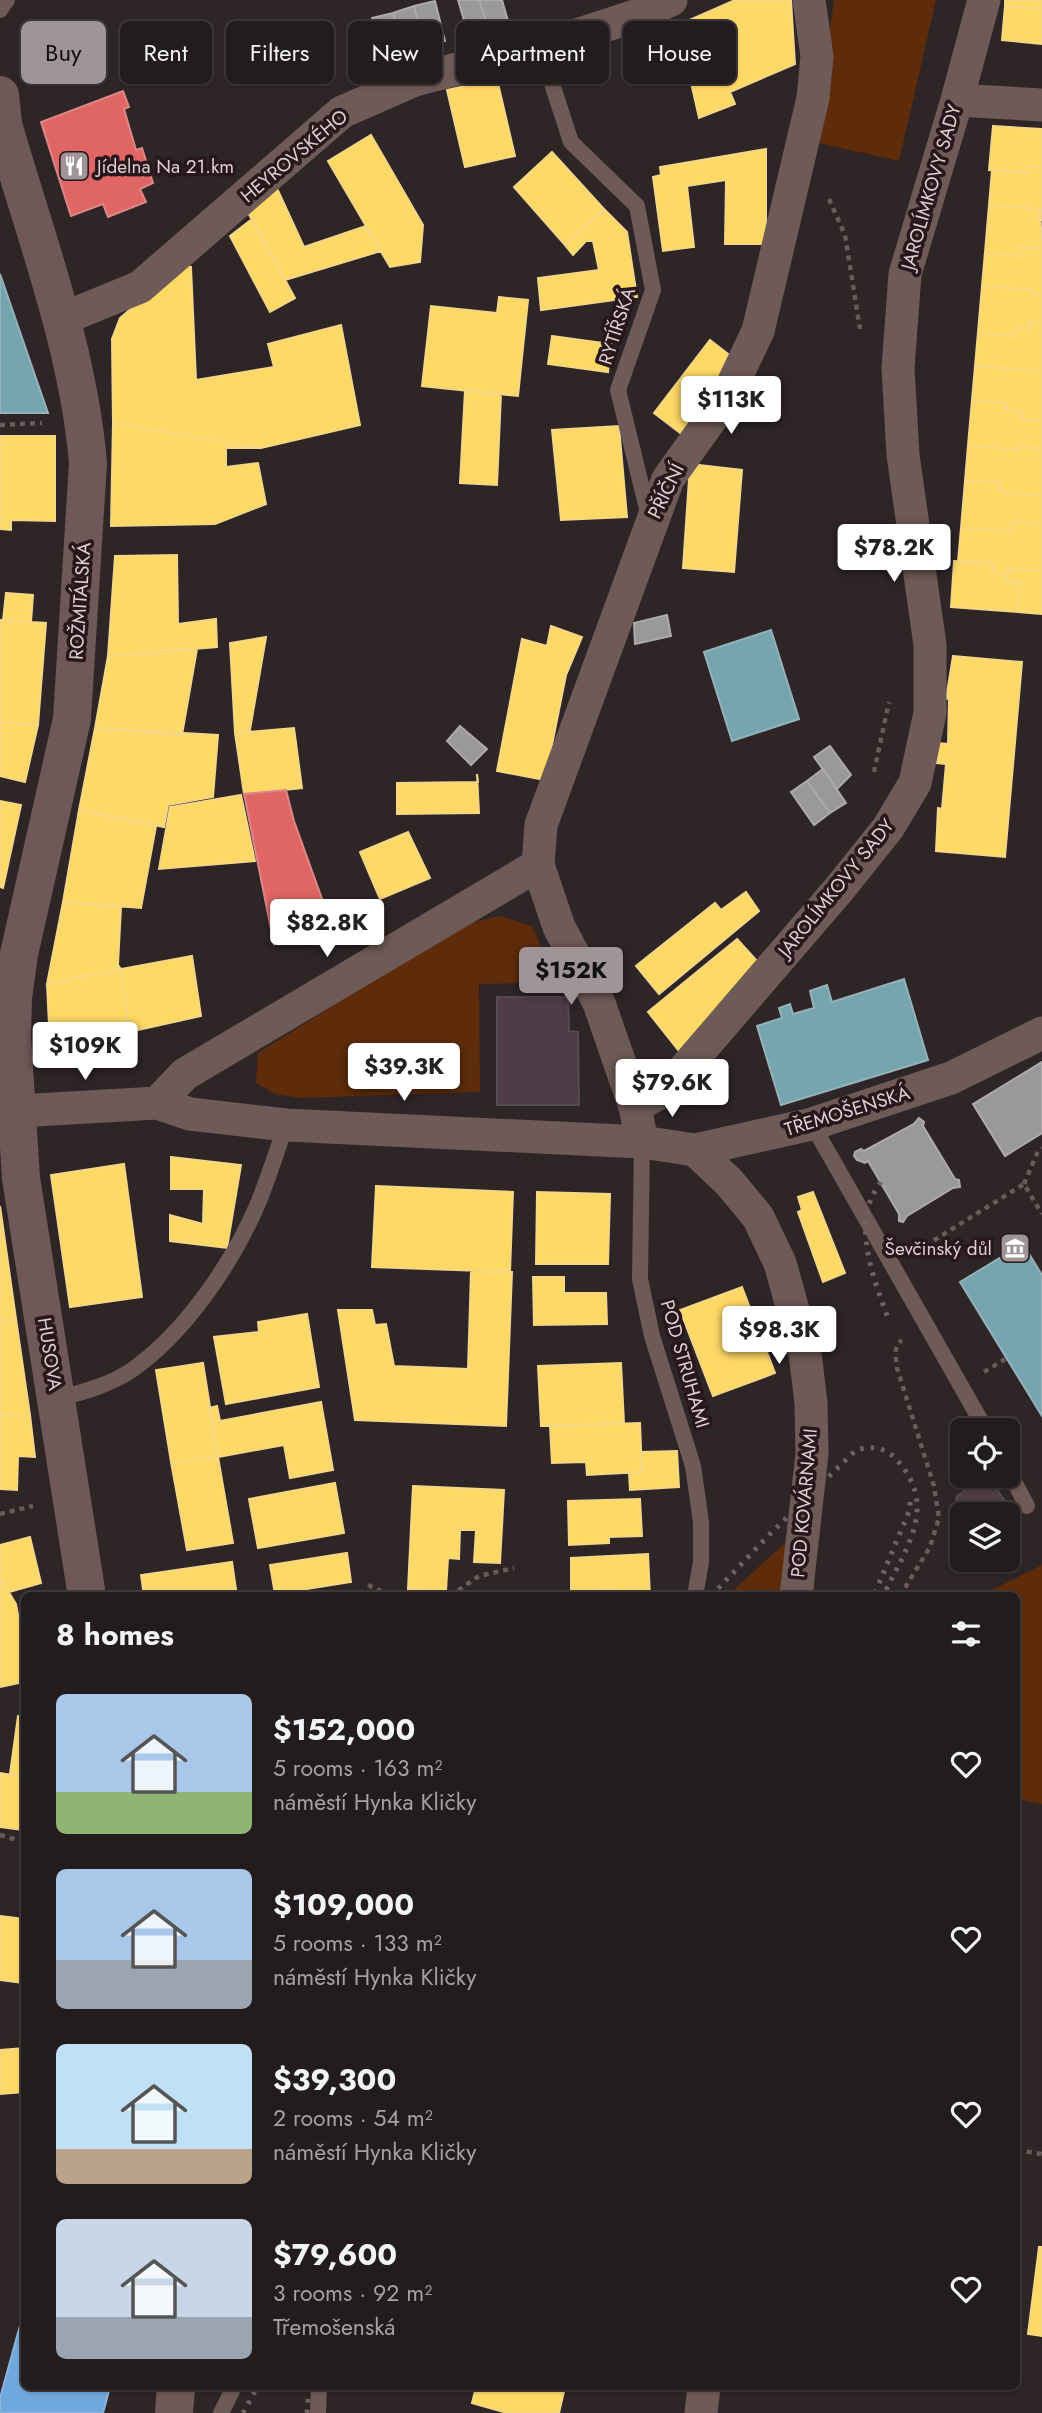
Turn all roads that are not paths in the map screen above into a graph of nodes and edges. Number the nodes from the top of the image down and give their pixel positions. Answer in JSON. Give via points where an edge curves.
{"nodes":[{"id":1,"x":7,"y":0,"type":"edge"},
{"id":2,"x":671,"y":0,"type":"edge"},
{"id":3,"x":809,"y":0,"type":"edge"},
{"id":4,"x":984,"y":0,"type":"edge"},
{"id":5,"x":0,"y":10,"type":"edge"},
{"id":6,"x":609,"y":24,"type":"edge"},
{"id":7,"x":456,"y":69,"type":"edge"},
{"id":8,"x":552,"y":84,"type":"edge"},
{"id":9,"x":957,"y":100,"type":"junction"},
{"id":10,"x":1042,"y":105,"type":"edge"},
{"id":11,"x":1,"y":115,"type":"edge"},
{"id":12,"x":62,"y":319,"type":"junction"},
{"id":13,"x":651,"y":522,"type":"junction"},
{"id":14,"x":538,"y":865,"type":"junction"},
{"id":15,"x":1042,"y":1033,"type":"edge"},
{"id":16,"x":157,"y":1103,"type":"junction"},
{"id":17,"x":635,"y":1107,"type":"junction"},
{"id":18,"x":8,"y":1112,"type":"edge"},
{"id":19,"x":812,"y":1124,"type":"junction"},
{"id":20,"x":285,"y":1125,"type":"junction"},
{"id":21,"x":642,"y":1142,"type":"junction"},
{"id":22,"x":695,"y":1150,"type":"junction"},
{"id":23,"x":57,"y":1399,"type":"junction"},
{"id":24,"x":979,"y":1418,"type":"edge"},
{"id":25,"x":1018,"y":1488,"type":"edge"},
{"id":26,"x":1027,"y":1506,"type":"dead end"},
{"id":27,"x":86,"y":1592,"type":"edge"},
{"id":28,"x":696,"y":1592,"type":"edge"},
{"id":29,"x":796,"y":1592,"type":"edge"},
{"id":30,"x":176,"y":2390,"type":"edge"},
{"id":31,"x":232,"y":2390,"type":"edge"},
{"id":32,"x":320,"y":2390,"type":"edge"},
{"id":33,"x":704,"y":2390,"type":"edge"},
{"id":34,"x":173,"y":2413,"type":"edge"},
{"id":35,"x":221,"y":2413,"type":"edge"},
{"id":36,"x":318,"y":2413,"type":"edge"},
{"id":37,"x":701,"y":2413,"type":"edge"}],
"edges":[{"from":1,"to":5,"type":"lane"},
{"from":2,"to":6,"type":"street","name":"HEYROVSKÉHO"},
{"from":3,"to":13,"type":"street","name":"PŘÍČNÍ","via":[[817,56],[814,99],[758,331],[726,398],[668,479]]},
{"from":4,"to":9,"type":"street","name":"JAROLÍMKOVY SADY"},
{"from":7,"to":12,"type":"street","name":"HEYROVSKÉHO","via":[[415,80],[342,112],[140,287]]},
{"from":8,"to":13,"type":"lane","name":"RYTÍŘSKÁ","via":[[571,142],[637,206],[653,290],[618,390]]},
{"from":9,"to":10,"type":"street"},
{"from":9,"to":17,"type":"street","name":"JAROLÍMKOVY SADY","via":[[905,274],[898,368],[903,455],[930,645],[930,713],[915,783],[888,828],[840,888],[668,1088]]},
{"from":11,"to":12,"type":"main road","name":"ROŽMITÁLSKÁ"},
{"from":12,"to":18,"type":"main road","name":"ROŽMITÁLSKÁ","via":[[85,422],[88,463],[81,593],[72,719],[19,954]]},
{"from":13,"to":14,"type":"street","name":"PŘÍČNÍ","via":[[541,825]]},
{"from":14,"to":16,"type":"street","via":[[185,1074]]},
{"from":14,"to":17,"type":"street","via":[[559,927],[599,1003]]},
{"from":15,"to":19,"type":"street","name":"TŘEMOŠENSKÁ","via":[[951,1079]]},
{"from":16,"to":18,"type":"street"},
{"from":16,"to":20,"type":"street","name":"TŘEMOŠENSKÁ","via":[[190,1114]]},
{"from":17,"to":21,"type":"street"},
{"from":18,"to":23,"type":"main road","name":"HUSOVA"},
{"from":19,"to":22,"type":"street","name":"TŘEMOŠENSKÁ"},
{"from":19,"to":24,"type":"lane"},
{"from":20,"to":21,"type":"street","name":"TŘEMOŠENSKÁ"},
{"from":20,"to":23,"type":"lane","via":[[259,1202],[227,1263],[179,1329],[131,1371],[90,1391]]},
{"from":21,"to":22,"type":"street","name":"TŘEMOŠENSKÁ"},
{"from":21,"to":28,"type":"lane","name":"POD STRUHAMI","via":[[640,1279],[652,1336],[693,1466],[701,1522]]},
{"from":22,"to":29,"type":"street","name":"POD KOVÁRNAMI","via":[[758,1217],[780,1263],[804,1353],[812,1454]]},
{"from":23,"to":27,"type":"main road","name":"HUSOVA"},
{"from":25,"to":26,"type":"lane"},
{"from":30,"to":34,"type":"main road"},
{"from":31,"to":35,"type":"lane"},
{"from":32,"to":36,"type":"lane"},
{"from":33,"to":37,"type":"street"}]}
